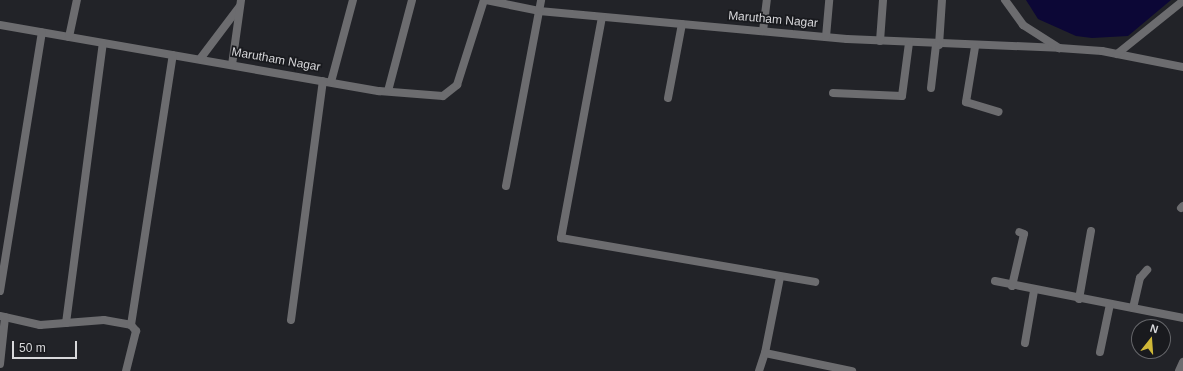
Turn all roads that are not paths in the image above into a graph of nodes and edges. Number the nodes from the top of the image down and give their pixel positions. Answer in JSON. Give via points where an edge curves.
{"nodes":[{"id":1,"x":77,"y":0,"type":"edge"},
{"id":2,"x":353,"y":0,"type":"edge"},
{"id":3,"x":412,"y":0,"type":"edge"},
{"id":4,"x":485,"y":0,"type":"edge"},
{"id":5,"x":541,"y":0,"type":"edge"},
{"id":6,"x":767,"y":0,"type":"edge"},
{"id":7,"x":829,"y":0,"type":"edge"},
{"id":8,"x":883,"y":0,"type":"edge"},
{"id":9,"x":942,"y":0,"type":"edge"},
{"id":10,"x":1005,"y":0,"type":"edge"},
{"id":11,"x":1183,"y":1,"type":"edge"},
{"id":12,"x":241,"y":3,"type":"edge"},
{"id":13,"x":539,"y":11,"type":"junction"},
{"id":14,"x":602,"y":16,"type":"junction"},
{"id":15,"x":682,"y":24,"type":"junction"},
{"id":16,"x":0,"y":25,"type":"edge"},
{"id":17,"x":763,"y":31,"type":"junction"},
{"id":18,"x":42,"y":32,"type":"junction"},
{"id":19,"x":69,"y":36,"type":"junction"},
{"id":20,"x":826,"y":37,"type":"junction"},
{"id":21,"x":880,"y":41,"type":"junction"},
{"id":22,"x":103,"y":42,"type":"junction"},
{"id":23,"x":909,"y":43,"type":"junction"},
{"id":24,"x":938,"y":45,"type":"junction"},
{"id":25,"x":975,"y":47,"type":"junction"},
{"id":26,"x":1059,"y":48,"type":"junction"},
{"id":27,"x":1116,"y":54,"type":"junction"},
{"id":28,"x":173,"y":55,"type":"junction"},
{"id":29,"x":200,"y":59,"type":"junction"},
{"id":30,"x":232,"y":65,"type":"junction"},
{"id":31,"x":1183,"y":67,"type":"edge"},
{"id":32,"x":322,"y":81,"type":"junction"},
{"id":33,"x":331,"y":82,"type":"junction"},
{"id":34,"x":931,"y":88,"type":"dead end"},
{"id":35,"x":388,"y":91,"type":"junction"},
{"id":36,"x":834,"y":93,"type":"dead end"},
{"id":37,"x":668,"y":98,"type":"dead end"},
{"id":38,"x":999,"y":112,"type":"dead end"},
{"id":39,"x":506,"y":186,"type":"dead end"},
{"id":40,"x":1091,"y":231,"type":"dead end"},
{"id":41,"x":1019,"y":232,"type":"dead end"},
{"id":42,"x":1147,"y":270,"type":"dead end"},
{"id":43,"x":780,"y":277,"type":"junction"},
{"id":44,"x":995,"y":281,"type":"dead end"},
{"id":45,"x":815,"y":282,"type":"dead end"},
{"id":46,"x":1012,"y":286,"type":"junction"},
{"id":47,"x":0,"y":291,"type":"edge"},
{"id":48,"x":1034,"y":291,"type":"junction"},
{"id":49,"x":1079,"y":299,"type":"junction"},
{"id":50,"x":1110,"y":304,"type":"junction"},
{"id":51,"x":1134,"y":308,"type":"junction"},
{"id":52,"x":2,"y":316,"type":"edge"},
{"id":53,"x":1183,"y":318,"type":"edge"},
{"id":54,"x":291,"y":320,"type":"dead end"},
{"id":55,"x":66,"y":323,"type":"junction"},
{"id":56,"x":131,"y":325,"type":"junction"},
{"id":57,"x":1025,"y":343,"type":"dead end"},
{"id":58,"x":1100,"y":352,"type":"dead end"},
{"id":59,"x":764,"y":353,"type":"junction"},
{"id":60,"x":1183,"y":362,"type":"edge"},
{"id":61,"x":0,"y":364,"type":"edge"},
{"id":62,"x":126,"y":371,"type":"edge"},
{"id":63,"x":760,"y":371,"type":"edge"},
{"id":64,"x":852,"y":371,"type":"edge"},
{"id":65,"x":1179,"y":371,"type":"edge"}],
"edges":[{"from":1,"to":19,"type":"street"},
{"from":2,"to":33,"type":"street"},
{"from":3,"to":35,"type":"street"},
{"from":4,"to":13,"type":"street","name":"Marutham Nagar"},
{"from":4,"to":35,"type":"street","name":"Marutham Nagar","via":[[457,85],[443,96]]},
{"from":5,"to":13,"type":"street"},
{"from":6,"to":17,"type":"street"},
{"from":7,"to":20,"type":"street"},
{"from":8,"to":21,"type":"street"},
{"from":9,"to":24,"type":"street"},
{"from":10,"to":26,"type":"street","via":[[1023,25]]},
{"from":11,"to":27,"type":"street"},
{"from":12,"to":29,"type":"street"},
{"from":12,"to":30,"type":"street"},
{"from":13,"to":14,"type":"street","name":"Marutham Nagar"},
{"from":13,"to":39,"type":"street"},
{"from":14,"to":15,"type":"street","name":"Marutham Nagar"},
{"from":14,"to":43,"type":"street","via":[[561,238]]},
{"from":15,"to":17,"type":"street","name":"Marutham Nagar"},
{"from":15,"to":37,"type":"street"},
{"from":16,"to":18,"type":"street","name":"Marutham Nagar"},
{"from":17,"to":20,"type":"street","name":"Marutham Nagar"},
{"from":18,"to":19,"type":"street","name":"Marutham Nagar"},
{"from":18,"to":47,"type":"street"},
{"from":19,"to":22,"type":"street","name":"Marutham Nagar"},
{"from":20,"to":21,"type":"street","name":"Marutham Nagar"},
{"from":21,"to":23,"type":"street","name":"Marutham Nagar"},
{"from":22,"to":28,"type":"street","name":"Marutham Nagar"},
{"from":22,"to":55,"type":"street"},
{"from":23,"to":24,"type":"street","name":"Marutham Nagar"},
{"from":23,"to":36,"type":"street","via":[[902,96]]},
{"from":24,"to":25,"type":"street","name":"Marutham Nagar"},
{"from":24,"to":34,"type":"street"},
{"from":25,"to":26,"type":"street","name":"Marutham Nagar"},
{"from":25,"to":38,"type":"street","via":[[966,102]]},
{"from":26,"to":27,"type":"street","name":"Marutham Nagar"},
{"from":27,"to":31,"type":"street","name":"Marutham Nagar"},
{"from":28,"to":29,"type":"street","name":"Marutham Nagar"},
{"from":28,"to":56,"type":"street"},
{"from":29,"to":30,"type":"street","name":"Marutham Nagar"},
{"from":30,"to":32,"type":"street","name":"Marutham Nagar"},
{"from":32,"to":33,"type":"street","name":"Marutham Nagar"},
{"from":32,"to":54,"type":"street"},
{"from":33,"to":35,"type":"street","name":"Marutham Nagar"},
{"from":40,"to":49,"type":"street"},
{"from":41,"to":46,"type":"street","via":[[1024,234]]},
{"from":42,"to":51,"type":"street","via":[[1140,278]]},
{"from":43,"to":45,"type":"street"},
{"from":43,"to":59,"type":"street"},
{"from":44,"to":46,"type":"street"},
{"from":46,"to":48,"type":"street"},
{"from":48,"to":49,"type":"street"},
{"from":48,"to":57,"type":"street"},
{"from":49,"to":50,"type":"street"},
{"from":50,"to":51,"type":"street"},
{"from":50,"to":58,"type":"street"},
{"from":51,"to":53,"type":"street"},
{"from":52,"to":55,"type":"street","via":[[40,325]]},
{"from":52,"to":61,"type":"street"},
{"from":55,"to":56,"type":"street","via":[[104,320]]},
{"from":56,"to":62,"type":"street","via":[[136,331]]},
{"from":59,"to":63,"type":"street"},
{"from":59,"to":64,"type":"street"},
{"from":60,"to":65,"type":"street"}]}
